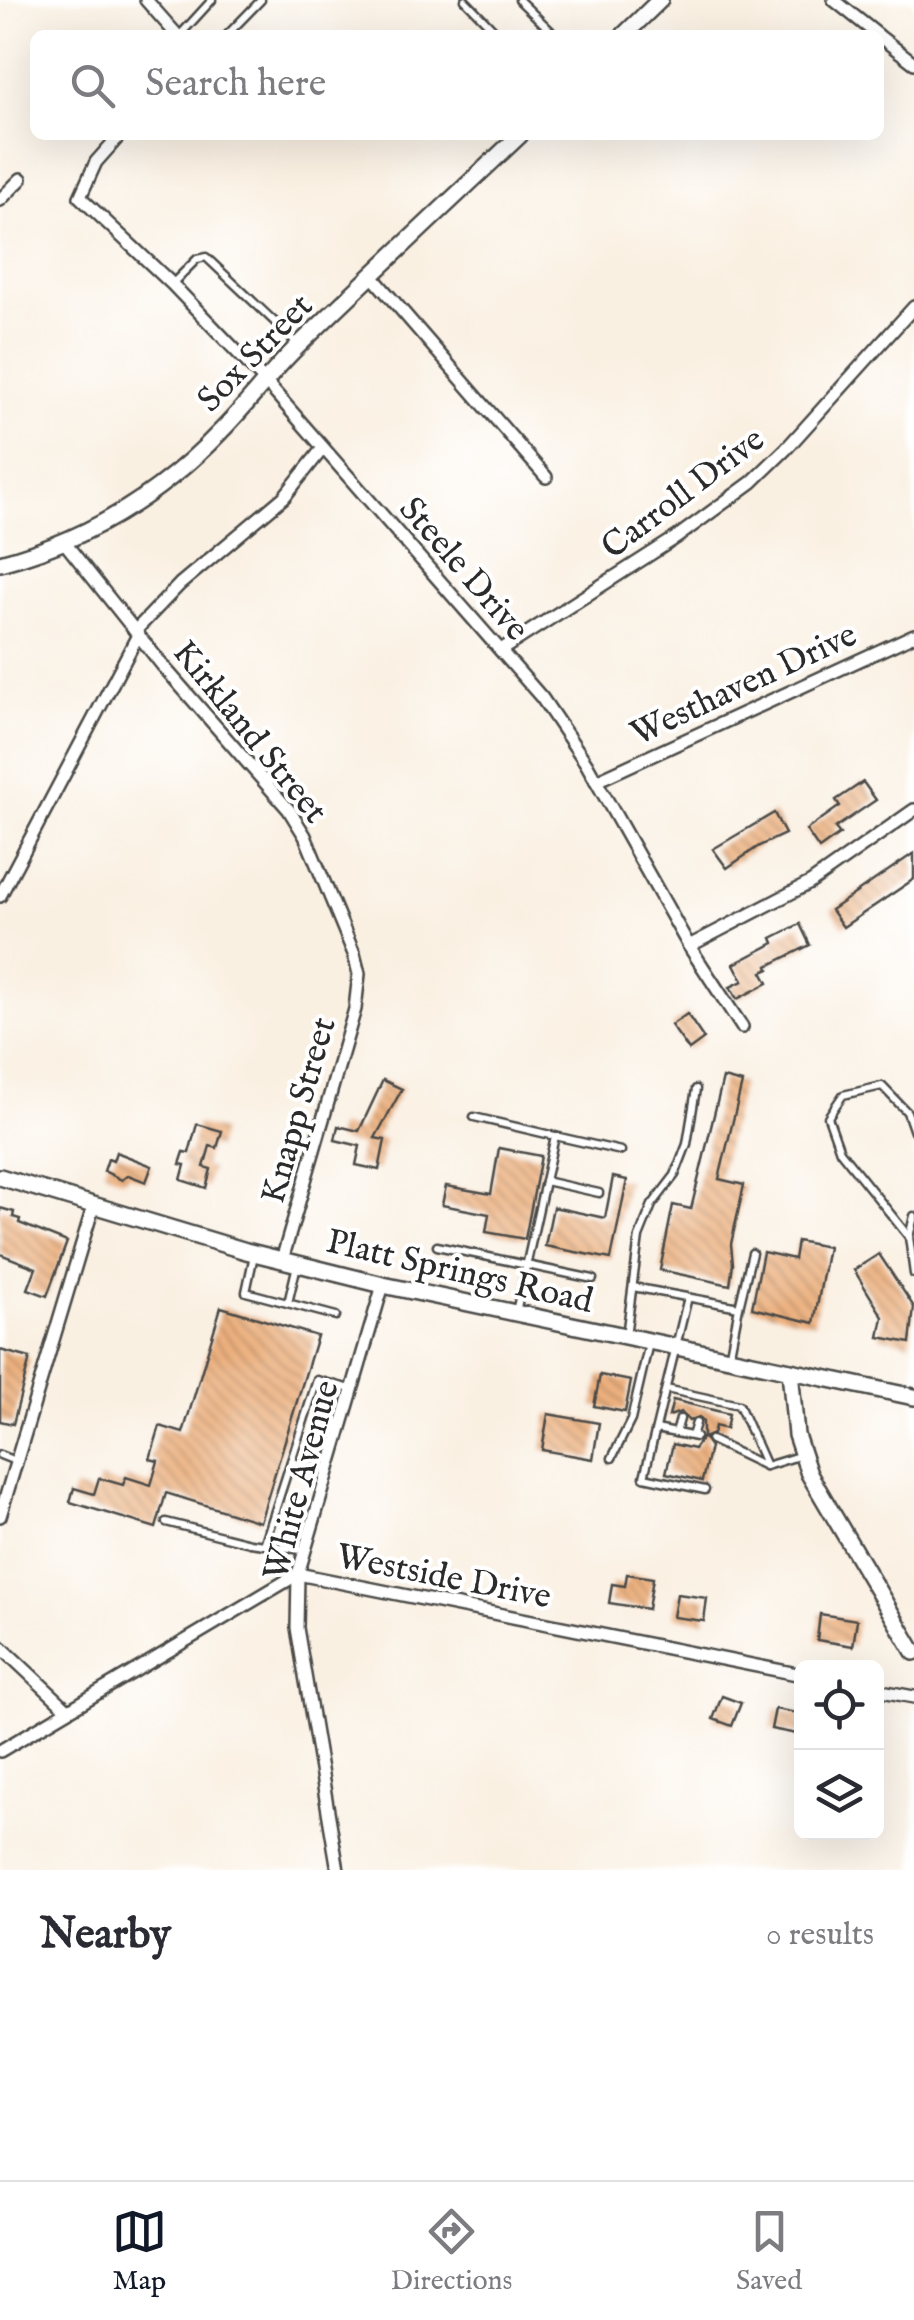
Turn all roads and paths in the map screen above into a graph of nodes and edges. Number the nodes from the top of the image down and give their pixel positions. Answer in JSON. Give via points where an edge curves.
{"nodes":[{"id":1,"x":146,"y":0,"type":"edge"},
{"id":2,"x":212,"y":0,"type":"edge"},
{"id":3,"x":261,"y":0,"type":"edge"},
{"id":4,"x":464,"y":0,"type":"edge"},
{"id":5,"x":519,"y":0,"type":"edge"},
{"id":6,"x":660,"y":0,"type":"edge"},
{"id":7,"x":834,"y":0,"type":"edge"},
{"id":8,"x":174,"y":30,"type":"edge"},
{"id":9,"x":184,"y":30,"type":"edge"},
{"id":10,"x":232,"y":30,"type":"edge"},
{"id":11,"x":494,"y":30,"type":"edge"},
{"id":12,"x":550,"y":30,"type":"edge"},
{"id":13,"x":629,"y":30,"type":"edge"},
{"id":14,"x":872,"y":30,"type":"edge"},
{"id":15,"x":884,"y":40,"type":"edge"},
{"id":16,"x":914,"y":64,"type":"edge"},
{"id":17,"x":116,"y":140,"type":"edge"},
{"id":18,"x":515,"y":140,"type":"edge"},
{"id":19,"x":20,"y":179,"type":"dead end"},
{"id":20,"x":0,"y":200,"type":"edge"},
{"id":21,"x":371,"y":275,"type":"junction"},
{"id":22,"x":172,"y":284,"type":"junction"},
{"id":23,"x":914,"y":307,"type":"edge"},
{"id":24,"x":299,"y":345,"type":"junction"},
{"id":25,"x":264,"y":380,"type":"junction"},
{"id":26,"x":323,"y":448,"type":"junction"},
{"id":27,"x":546,"y":477,"type":"dead end"},
{"id":28,"x":65,"y":543,"type":"junction"},
{"id":29,"x":0,"y":563,"type":"edge"},
{"id":30,"x":136,"y":633,"type":"junction"},
{"id":31,"x":914,"y":636,"type":"edge"},
{"id":32,"x":501,"y":650,"type":"junction"},
{"id":33,"x":596,"y":780,"type":"junction"},
{"id":34,"x":914,"y":810,"type":"edge"},
{"id":35,"x":0,"y":896,"type":"edge"},
{"id":36,"x":689,"y":946,"type":"junction"},
{"id":37,"x":359,"y":974,"type":"joint"},
{"id":38,"x":742,"y":1027,"type":"dead end"},
{"id":39,"x":696,"y":1089,"type":"dead end"},
{"id":40,"x":474,"y":1117,"type":"dead end"},
{"id":41,"x":914,"y":1132,"type":"edge"},
{"id":42,"x":554,"y":1136,"type":"junction"},
{"id":43,"x":620,"y":1151,"type":"dead end"},
{"id":44,"x":0,"y":1178,"type":"edge"},
{"id":45,"x":545,"y":1181,"type":"junction"},
{"id":46,"x":600,"y":1192,"type":"dead end"},
{"id":47,"x":94,"y":1204,"type":"junction"},
{"id":48,"x":914,"y":1216,"type":"edge"},
{"id":49,"x":909,"y":1237,"type":"junction"},
{"id":50,"x":437,"y":1246,"type":"dead end"},
{"id":51,"x":254,"y":1253,"type":"junction"},
{"id":52,"x":752,"y":1254,"type":"dead end"},
{"id":53,"x":290,"y":1262,"type":"junction"},
{"id":54,"x":526,"y":1265,"type":"junction"},
{"id":55,"x":914,"y":1274,"type":"edge"},
{"id":56,"x":594,"y":1279,"type":"dead end"},
{"id":57,"x":383,"y":1285,"type":"junction"},
{"id":58,"x":634,"y":1288,"type":"junction"},
{"id":59,"x":688,"y":1297,"type":"junction"},
{"id":60,"x":288,"y":1303,"type":"junction"},
{"id":61,"x":739,"y":1307,"type":"junction"},
{"id":62,"x":516,"y":1314,"type":"junction"},
{"id":63,"x":336,"y":1316,"type":"dead end"},
{"id":64,"x":626,"y":1337,"type":"junction"},
{"id":65,"x":649,"y":1342,"type":"junction"},
{"id":66,"x":676,"y":1348,"type":"junction"},
{"id":67,"x":728,"y":1359,"type":"junction"},
{"id":68,"x":790,"y":1371,"type":"junction"},
{"id":69,"x":352,"y":1389,"type":"junction"},
{"id":70,"x":666,"y":1389,"type":"junction"},
{"id":71,"x":685,"y":1393,"type":"junction"},
{"id":72,"x":701,"y":1397,"type":"junction"},
{"id":73,"x":914,"y":1397,"type":"edge"},
{"id":74,"x":717,"y":1400,"type":"junction"},
{"id":75,"x":683,"y":1402,"type":"dead end"},
{"id":76,"x":699,"y":1406,"type":"dead end"},
{"id":77,"x":715,"y":1410,"type":"dead end"},
{"id":78,"x":680,"y":1419,"type":"dead end"},
{"id":79,"x":696,"y":1423,"type":"dead end"},
{"id":80,"x":656,"y":1429,"type":"junction"},
{"id":81,"x":676,"y":1433,"type":"junction"},
{"id":82,"x":712,"y":1440,"type":"dead end"},
{"id":83,"x":0,"y":1456,"type":"edge"},
{"id":84,"x":802,"y":1456,"type":"junction"},
{"id":85,"x":612,"y":1458,"type":"dead end"},
{"id":86,"x":16,"y":1461,"type":"junction"},
{"id":87,"x":291,"y":1462,"type":"junction"},
{"id":88,"x":766,"y":1466,"type":"junction"},
{"id":89,"x":328,"y":1470,"type":"junction"},
{"id":90,"x":705,"y":1490,"type":"dead end"},
{"id":91,"x":0,"y":1516,"type":"edge"},
{"id":92,"x":166,"y":1522,"type":"dead end"},
{"id":93,"x":264,"y":1545,"type":"junction"},
{"id":94,"x":304,"y":1550,"type":"junction"},
{"id":95,"x":298,"y":1574,"type":"junction"},
{"id":96,"x":0,"y":1646,"type":"edge"},
{"id":97,"x":914,"y":1652,"type":"edge"},
{"id":98,"x":794,"y":1673,"type":"edge"},
{"id":99,"x":884,"y":1692,"type":"edge"},
{"id":100,"x":914,"y":1698,"type":"edge"},
{"id":101,"x":68,"y":1710,"type":"junction"},
{"id":102,"x":0,"y":1751,"type":"edge"},
{"id":103,"x":338,"y":1870,"type":"edge"}],
"edges":[{"from":1,"to":8,"type":"street"},
{"from":2,"to":9,"type":"lane"},
{"from":3,"to":10,"type":"lane"},
{"from":4,"to":11,"type":"lane"},
{"from":5,"to":12,"type":"lane"},
{"from":6,"to":13,"type":"street"},
{"from":7,"to":14,"type":"street"},
{"from":15,"to":16,"type":"street"},
{"from":17,"to":22,"type":"street","name":"Steele Drive","via":[[80,197]]},
{"from":18,"to":21,"type":"street","name":"Sox Street"},
{"from":19,"to":20,"type":"street"},
{"from":21,"to":24,"type":"street","name":"Sox Street"},
{"from":21,"to":27,"type":"street"},
{"from":22,"to":24,"type":"lane","via":[[206,256]]},
{"from":22,"to":25,"type":"street","name":"Steele Drive"},
{"from":23,"to":32,"type":"street","name":"Carroll Drive","via":[[752,482]]},
{"from":24,"to":25,"type":"street","name":"Sox Street"},
{"from":25,"to":26,"type":"street","name":"Steele Drive"},
{"from":25,"to":28,"type":"street","name":"Sox Street","via":[[172,474]]},
{"from":26,"to":30,"type":"street","via":[[284,497],[180,584]]},
{"from":26,"to":32,"type":"street","name":"Steele Drive"},
{"from":28,"to":29,"type":"street","name":"Sox Street"},
{"from":28,"to":30,"type":"street","name":"Kirkland Street"},
{"from":30,"to":35,"type":"street"},
{"from":30,"to":37,"type":"street","name":"Kirkland Street","via":[[298,822]]},
{"from":31,"to":33,"type":"street","name":"Westhaven Drive"},
{"from":32,"to":33,"type":"street","name":"Steele Drive"},
{"from":33,"to":36,"type":"street","name":"Steele Drive"},
{"from":34,"to":36,"type":"street","via":[[810,883]]},
{"from":36,"to":38,"type":"street","name":"Steele Drive"},
{"from":37,"to":53,"type":"street","name":"Knapp Street","via":[[356,1009]]},
{"from":39,"to":58,"type":"lane","via":[[686,1144],[639,1237]]},
{"from":40,"to":42,"type":"lane"},
{"from":41,"to":49,"type":"lane","via":[[907,1112],[882,1086],[843,1095],[828,1116],[840,1150]]},
{"from":42,"to":43,"type":"lane"},
{"from":42,"to":45,"type":"lane"},
{"from":44,"to":47,"type":"street","name":"Platt Springs Road"},
{"from":45,"to":46,"type":"lane"},
{"from":45,"to":54,"type":"lane"},
{"from":47,"to":51,"type":"street","name":"Platt Springs Road"},
{"from":47,"to":86,"type":"street"},
{"from":48,"to":49,"type":"lane"},
{"from":49,"to":55,"type":"lane"},
{"from":50,"to":54,"type":"lane"},
{"from":51,"to":53,"type":"street","name":"Platt Springs Road"},
{"from":51,"to":60,"type":"lane","via":[[246,1292]]},
{"from":52,"to":61,"type":"lane"},
{"from":53,"to":57,"type":"street","name":"Platt Springs Road"},
{"from":53,"to":60,"type":"lane"},
{"from":54,"to":56,"type":"lane"},
{"from":54,"to":62,"type":"lane"},
{"from":57,"to":62,"type":"street","name":"Platt Springs Road"},
{"from":57,"to":69,"type":"street","name":"White Avenue"},
{"from":58,"to":59,"type":"lane"},
{"from":58,"to":64,"type":"lane"},
{"from":59,"to":61,"type":"lane"},
{"from":59,"to":66,"type":"lane"},
{"from":60,"to":63,"type":"lane"},
{"from":61,"to":67,"type":"lane"},
{"from":62,"to":64,"type":"street","name":"Platt Springs Road"},
{"from":64,"to":65,"type":"street","name":"Platt Springs Road"},
{"from":65,"to":66,"type":"street","name":"Platt Springs Road"},
{"from":65,"to":85,"type":"lane","via":[[631,1420]]},
{"from":66,"to":67,"type":"street","name":"Platt Springs Road"},
{"from":66,"to":70,"type":"lane"},
{"from":67,"to":68,"type":"street","name":"Platt Springs Road"},
{"from":68,"to":73,"type":"street","name":"Platt Springs Road"},
{"from":68,"to":84,"type":"street"},
{"from":69,"to":87,"type":"lane","via":[[317,1380]]},
{"from":69,"to":89,"type":"street","name":"White Avenue"},
{"from":70,"to":71,"type":"lane"},
{"from":70,"to":80,"type":"lane"},
{"from":71,"to":72,"type":"lane"},
{"from":71,"to":75,"type":"lane"},
{"from":72,"to":74,"type":"lane"},
{"from":72,"to":76,"type":"lane"},
{"from":74,"to":77,"type":"lane"},
{"from":74,"to":88,"type":"lane","via":[[738,1405]]},
{"from":78,"to":81,"type":"lane"},
{"from":79,"to":81,"type":"lane","via":[[694,1437]]},
{"from":80,"to":81,"type":"lane"},
{"from":80,"to":90,"type":"lane","via":[[644,1477]]},
{"from":82,"to":88,"type":"lane"},
{"from":83,"to":86,"type":"lane"},
{"from":84,"to":88,"type":"lane"},
{"from":84,"to":97,"type":"street"},
{"from":86,"to":91,"type":"street"},
{"from":87,"to":89,"type":"lane"},
{"from":87,"to":93,"type":"lane"},
{"from":89,"to":94,"type":"street","name":"White Avenue"},
{"from":92,"to":93,"type":"lane"},
{"from":93,"to":94,"type":"lane"},
{"from":94,"to":95,"type":"street","name":"White Avenue"},
{"from":95,"to":98,"type":"street","name":"Westside Drive"},
{"from":95,"to":101,"type":"street","name":"Westside Drive"},
{"from":95,"to":103,"type":"street","name":"White Avenue","via":[[297,1628]]},
{"from":96,"to":101,"type":"street"},
{"from":99,"to":100,"type":"street"},
{"from":101,"to":102,"type":"street","name":"Westside Drive"}]}
